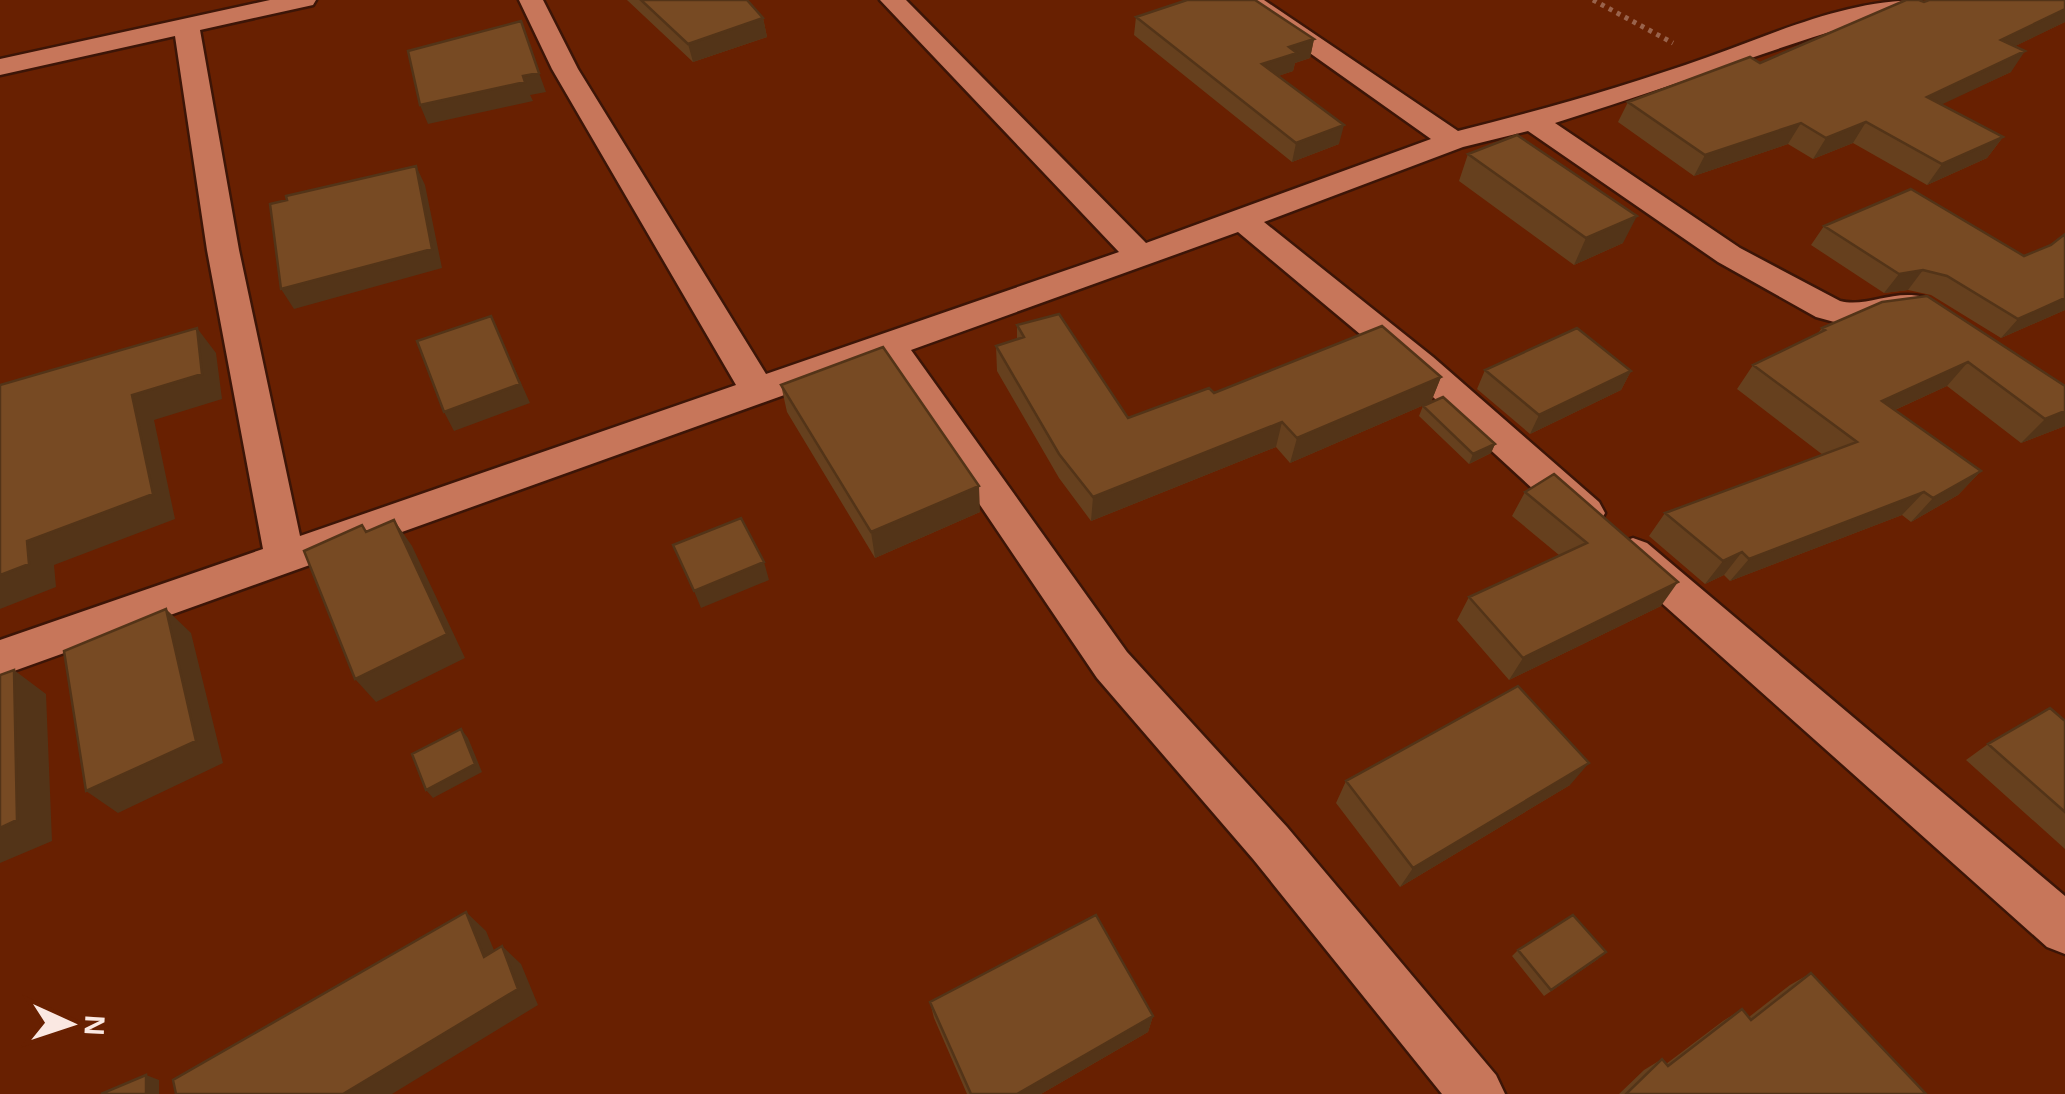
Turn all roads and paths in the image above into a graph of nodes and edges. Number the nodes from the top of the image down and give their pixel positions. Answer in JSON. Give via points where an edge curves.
{"nodes":[{"id":1,"x":304,"y":0,"type":"edge"},
{"id":2,"x":531,"y":0,"type":"edge"},
{"id":3,"x":892,"y":0,"type":"edge"},
{"id":4,"x":1248,"y":0,"type":"edge"},
{"id":5,"x":1592,"y":0,"type":"edge"},
{"id":6,"x":1910,"y":0,"type":"edge"},
{"id":7,"x":188,"y":27,"type":"junction"},
{"id":8,"x":1714,"y":64,"type":"junction"},
{"id":9,"x":0,"y":66,"type":"edge"},
{"id":10,"x":1533,"y":121,"type":"junction"},
{"id":11,"x":1453,"y":141,"type":"junction"},
{"id":12,"x":1242,"y":220,"type":"junction"},
{"id":13,"x":1139,"y":254,"type":"junction"},
{"id":14,"x":1946,"y":325,"type":"edge"},
{"id":15,"x":888,"y":343,"type":"junction"},
{"id":16,"x":758,"y":391,"type":"junction"},
{"id":17,"x":284,"y":554,"type":"junction"},
{"id":18,"x":0,"y":658,"type":"edge"},
{"id":19,"x":2065,"y":928,"type":"edge"},
{"id":20,"x":1478,"y":1094,"type":"edge"}],
"edges":[{"from":1,"to":7,"type":"street"},
{"from":2,"to":16,"type":"street"},
{"from":3,"to":13,"type":"street"},
{"from":4,"to":11,"type":"street"},
{"from":5,"to":8,"type":"path"},
{"from":6,"to":8,"type":"street"},
{"from":7,"to":9,"type":"street"},
{"from":7,"to":17,"type":"street","via":[[223,250]]},
{"from":8,"to":10,"type":"street"},
{"from":10,"to":11,"type":"street"},
{"from":10,"to":14,"type":"street","via":[[1729,255],[1828,309],[1849,314],[1916,305]]},
{"from":11,"to":12,"type":"street"},
{"from":12,"to":13,"type":"street"},
{"from":12,"to":19,"type":"street","via":[[1421,366]]},
{"from":13,"to":15,"type":"street"},
{"from":15,"to":16,"type":"street"},
{"from":15,"to":20,"type":"street","via":[[1112,665]]},
{"from":16,"to":17,"type":"street"},
{"from":17,"to":18,"type":"street"}]}
